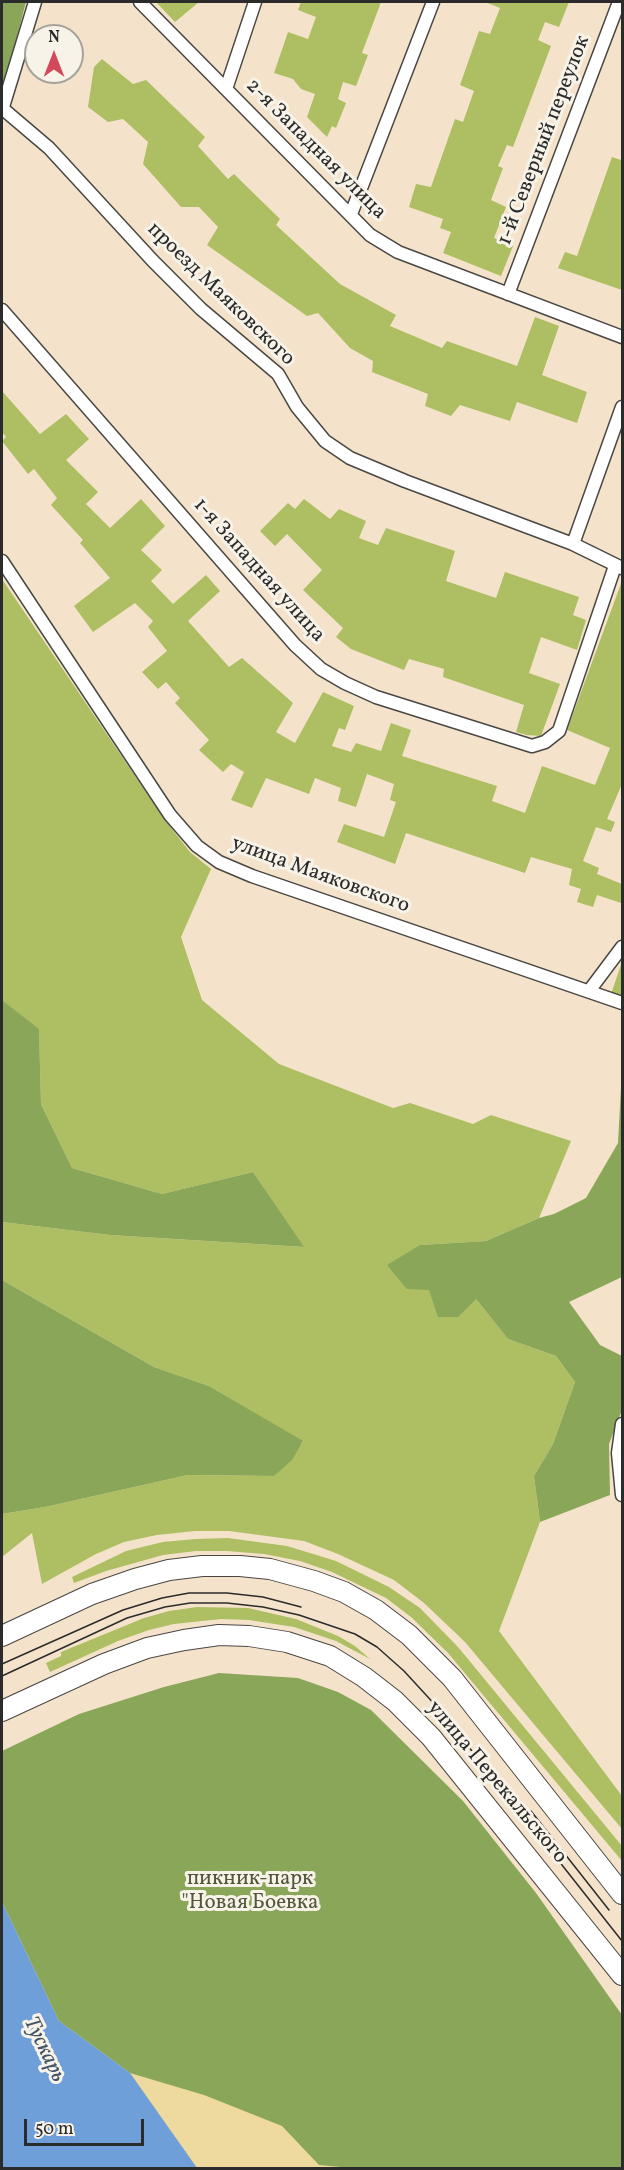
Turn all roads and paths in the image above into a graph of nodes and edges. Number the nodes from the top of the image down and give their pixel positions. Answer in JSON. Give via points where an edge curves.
{"nodes":[{"id":1,"x":35,"y":2,"type":"edge"},
{"id":2,"x":140,"y":2,"type":"edge"},
{"id":3,"x":255,"y":2,"type":"edge"},
{"id":4,"x":433,"y":2,"type":"edge"},
{"id":5,"x":619,"y":2,"type":"edge"},
{"id":6,"x":226,"y":89,"type":"junction"},
{"id":7,"x":2,"y":109,"type":"edge"},
{"id":8,"x":351,"y":214,"type":"junction"},
{"id":9,"x":508,"y":294,"type":"junction"},
{"id":10,"x":2,"y":310,"type":"edge"},
{"id":11,"x":622,"y":337,"type":"edge"},
{"id":12,"x":622,"y":407,"type":"edge"},
{"id":13,"x":573,"y":544,"type":"junction"},
{"id":14,"x":2,"y":561,"type":"edge"},
{"id":15,"x":619,"y":567,"type":"edge"},
{"id":16,"x":622,"y":947,"type":"edge"},
{"id":17,"x":589,"y":991,"type":"junction"},
{"id":18,"x":622,"y":1003,"type":"edge"},
{"id":19,"x":622,"y":1424,"type":"edge"},
{"id":20,"x":622,"y":1494,"type":"edge"},
{"id":21,"x":2,"y":1636,"type":"edge"},
{"id":22,"x":2,"y":1711,"type":"edge"},
{"id":23,"x":622,"y":1894,"type":"edge"},
{"id":24,"x":622,"y":1975,"type":"edge"}],
"edges":[{"from":1,"to":7,"type":"street"},
{"from":2,"to":6,"type":"street","name":"2-я Западная улица"},
{"from":3,"to":6,"type":"street"},
{"from":4,"to":8,"type":"street"},
{"from":5,"to":9,"type":"street","name":"1-й Северный переулок"},
{"from":6,"to":8,"type":"street","name":"2-я Западная улица"},
{"from":7,"to":13,"type":"street","name":"проезд Маяковского","via":[[50,148],[201,309],[278,374],[297,407],[325,441],[350,458],[405,481]]},
{"from":8,"to":9,"type":"street","name":"2-я Западная улица","via":[[370,235],[398,252]]},
{"from":9,"to":11,"type":"street","name":"2-я Западная улица"},
{"from":10,"to":15,"type":"street","name":"1-я Западная улица","via":[[295,645],[321,669],[376,697],[532,746],[545,742],[559,730]]},
{"from":12,"to":13,"type":"street"},
{"from":13,"to":15,"type":"street","name":"проезд Маяковского"},
{"from":14,"to":17,"type":"street","name":"улица Маяковского","via":[[171,815],[197,846],[219,862],[252,876]]},
{"from":16,"to":17,"type":"street"},
{"from":17,"to":18,"type":"street","name":"улица Маяковского"},
{"from":19,"to":20,"type":"street","via":[[618,1453]]},
{"from":21,"to":23,"type":"main road","name":"улица Перекальского","via":[[92,1594],[169,1570],[202,1566],[270,1569],[344,1592],[409,1635],[452,1678]]},
{"from":22,"to":24,"type":"main road","name":"улица Перекальского","via":[[104,1664],[184,1640],[249,1636],[287,1642],[330,1656],[395,1701],[431,1737]]}]}
